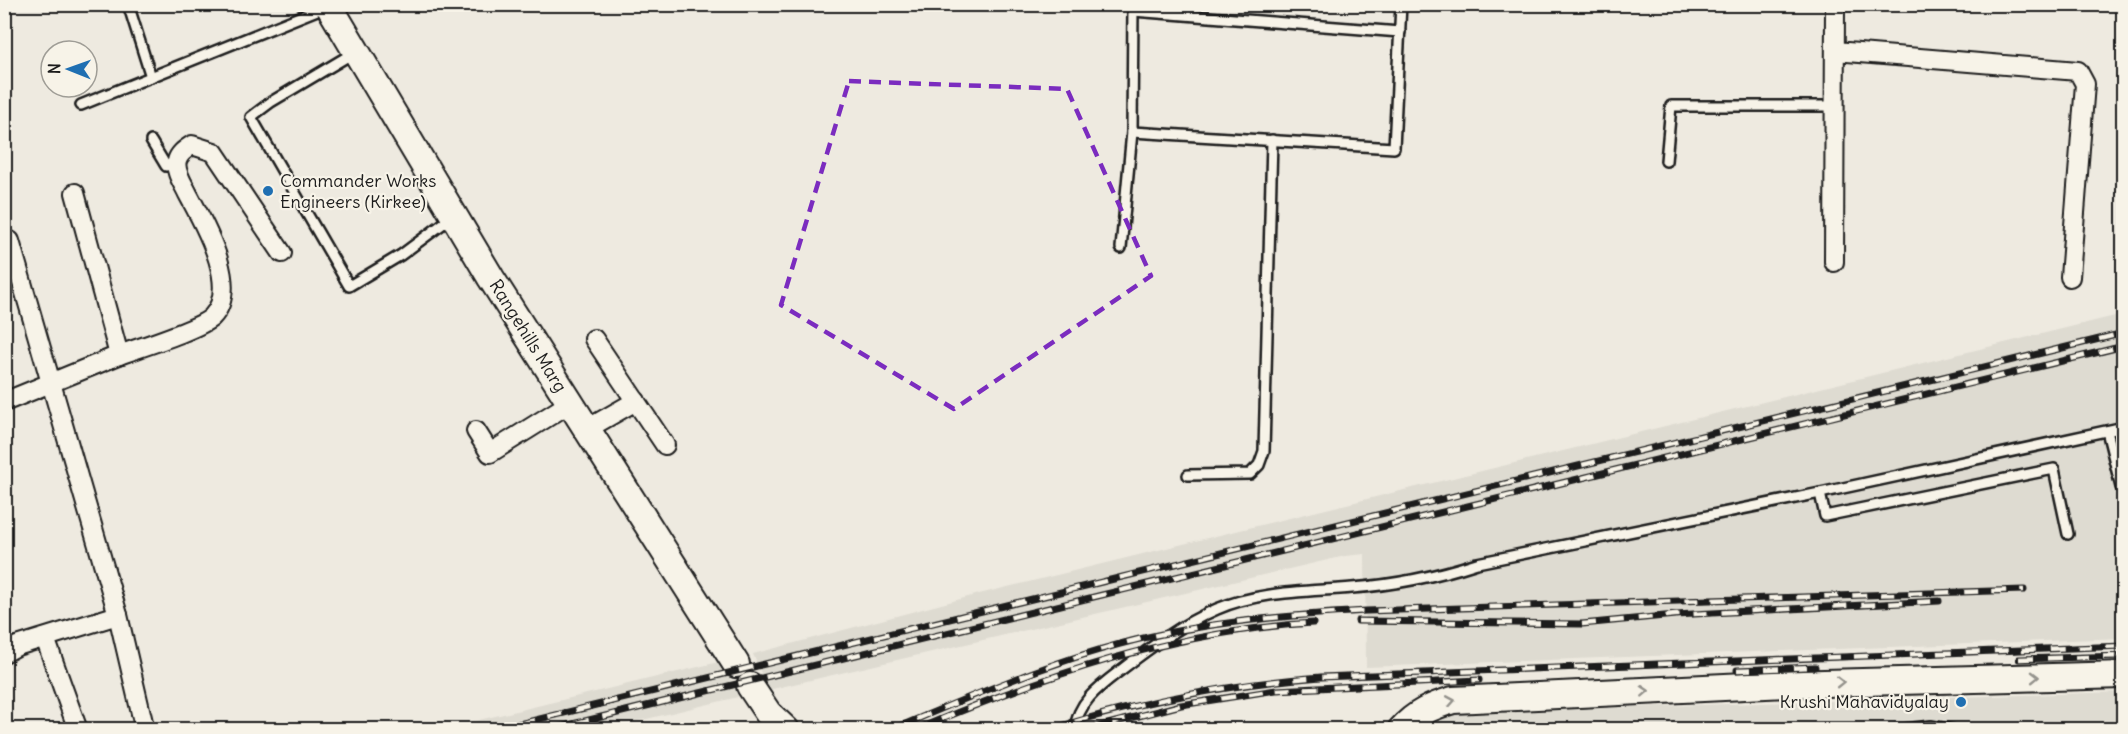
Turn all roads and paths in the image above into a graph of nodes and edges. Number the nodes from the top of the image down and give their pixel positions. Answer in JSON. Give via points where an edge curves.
{"nodes":[{"id":1,"x":128,"y":4,"type":"edge"},
{"id":2,"x":1401,"y":4,"type":"edge"},
{"id":3,"x":1835,"y":4,"type":"edge"},
{"id":4,"x":328,"y":5,"type":"edge"},
{"id":5,"x":1133,"y":8,"type":"edge"},
{"id":6,"x":1400,"y":32,"type":"junction"},
{"id":7,"x":356,"y":51,"type":"junction"},
{"id":8,"x":1835,"y":51,"type":"junction"},
{"id":9,"x":152,"y":77,"type":"junction"},
{"id":10,"x":81,"y":105,"type":"dead end"},
{"id":11,"x":1834,"y":106,"type":"junction"},
{"id":12,"x":1132,"y":132,"type":"junction"},
{"id":13,"x":1272,"y":140,"type":"junction"},
{"id":14,"x":151,"y":141,"type":"dead end"},
{"id":15,"x":1666,"y":161,"type":"dead end"},
{"id":16,"x":176,"y":162,"type":"junction"},
{"id":17,"x":75,"y":193,"type":"dead end"},
{"id":18,"x":454,"y":216,"type":"junction"},
{"id":19,"x":10,"y":241,"type":"dead end"},
{"id":20,"x":1121,"y":248,"type":"dead end"},
{"id":21,"x":282,"y":253,"type":"dead end"},
{"id":22,"x":1834,"y":261,"type":"dead end"},
{"id":23,"x":2070,"y":277,"type":"dead end"},
{"id":24,"x":594,"y":339,"type":"dead end"},
{"id":25,"x":119,"y":355,"type":"junction"},
{"id":26,"x":53,"y":383,"type":"junction"},
{"id":27,"x":4,"y":402,"type":"edge"},
{"id":28,"x":636,"y":402,"type":"junction"},
{"id":29,"x":570,"y":403,"type":"junction"},
{"id":30,"x":2124,"y":427,"type":"edge"},
{"id":31,"x":586,"y":429,"type":"junction"},
{"id":32,"x":476,"y":431,"type":"dead end"},
{"id":33,"x":2107,"y":431,"type":"junction"},
{"id":34,"x":665,"y":445,"type":"dead end"},
{"id":35,"x":1188,"y":475,"type":"dead end"},
{"id":36,"x":2121,"y":487,"type":"dead end"},
{"id":37,"x":1821,"y":493,"type":"junction"},
{"id":38,"x":2068,"y":534,"type":"dead end"},
{"id":39,"x":118,"y":615,"type":"junction"},
{"id":40,"x":45,"y":638,"type":"junction"},
{"id":41,"x":4,"y":653,"type":"edge"},
{"id":42,"x":736,"y":664,"type":"dead end"},
{"id":43,"x":2124,"y":675,"type":"edge"},
{"id":44,"x":750,"y":686,"type":"dead end"},
{"id":45,"x":143,"y":722,"type":"dead end"},
{"id":46,"x":78,"y":729,"type":"edge"},
{"id":47,"x":786,"y":729,"type":"edge"},
{"id":48,"x":1075,"y":729,"type":"edge"},
{"id":49,"x":1401,"y":729,"type":"edge"},
{"id":50,"x":1896,"y":729,"type":"edge"},
{"id":51,"x":1953,"y":729,"type":"edge"}],
"edges":[{"from":1,"to":9,"type":"lane"},
{"from":2,"to":6,"type":"lane"},
{"from":3,"to":8,"type":"street"},
{"from":4,"to":7,"type":"main road","name":"Rangehills Marg"},
{"from":4,"to":9,"type":"lane"},
{"from":5,"to":6,"type":"lane"},
{"from":5,"to":12,"type":"lane"},
{"from":6,"to":13,"type":"lane","via":[[1394,148]]},
{"from":7,"to":18,"type":"main road","name":"Rangehills Marg"},
{"from":7,"to":18,"type":"lane","via":[[251,117],[349,286],[401,255]]},
{"from":8,"to":11,"type":"street"},
{"from":8,"to":23,"type":"street","via":[[2078,71],[2085,84]]},
{"from":9,"to":10,"type":"lane"},
{"from":11,"to":15,"type":"lane","via":[[1671,106]]},
{"from":11,"to":22,"type":"street"},
{"from":12,"to":13,"type":"lane"},
{"from":12,"to":20,"type":"lane"},
{"from":13,"to":35,"type":"lane","via":[[1264,451],[1259,465],[1250,474]]},
{"from":14,"to":16,"type":"lane","via":[[166,166]]},
{"from":16,"to":21,"type":"street","via":[[180,153],[192,145],[214,152]]},
{"from":16,"to":25,"type":"street","via":[[178,175],[206,227],[222,273],[222,301],[211,318]]},
{"from":17,"to":25,"type":"street"},
{"from":18,"to":29,"type":"main road","name":"Rangehills Marg"},
{"from":19,"to":26,"type":"street"},
{"from":24,"to":28,"type":"street"},
{"from":25,"to":26,"type":"street"},
{"from":26,"to":27,"type":"street"},
{"from":26,"to":39,"type":"street"},
{"from":28,"to":31,"type":"street"},
{"from":28,"to":34,"type":"street"},
{"from":29,"to":31,"type":"main road","name":"Rangehills Marg"},
{"from":29,"to":32,"type":"street","via":[[490,453]]},
{"from":30,"to":33,"type":"lane"},
{"from":31,"to":42,"type":"main road","name":"Rangehills Marg"},
{"from":33,"to":36,"type":"lane"},
{"from":33,"to":37,"type":"lane"},
{"from":37,"to":38,"type":"lane","via":[[1825,516],[2054,469]]},
{"from":37,"to":48,"type":"lane","via":[[1477,563],[1448,573],[1369,587],[1251,598],[1218,608],[1185,625],[1096,689],[1080,710]]},
{"from":39,"to":40,"type":"street"},
{"from":39,"to":45,"type":"street"},
{"from":40,"to":41,"type":"street"},
{"from":40,"to":46,"type":"street"},
{"from":49,"to":43,"type":"main road","one_way":true,"via":[[1433,705],[1453,700],[1786,684]]},
{"from":44,"to":47,"type":"main road"},
{"from":50,"to":51,"type":"lane"}]}
